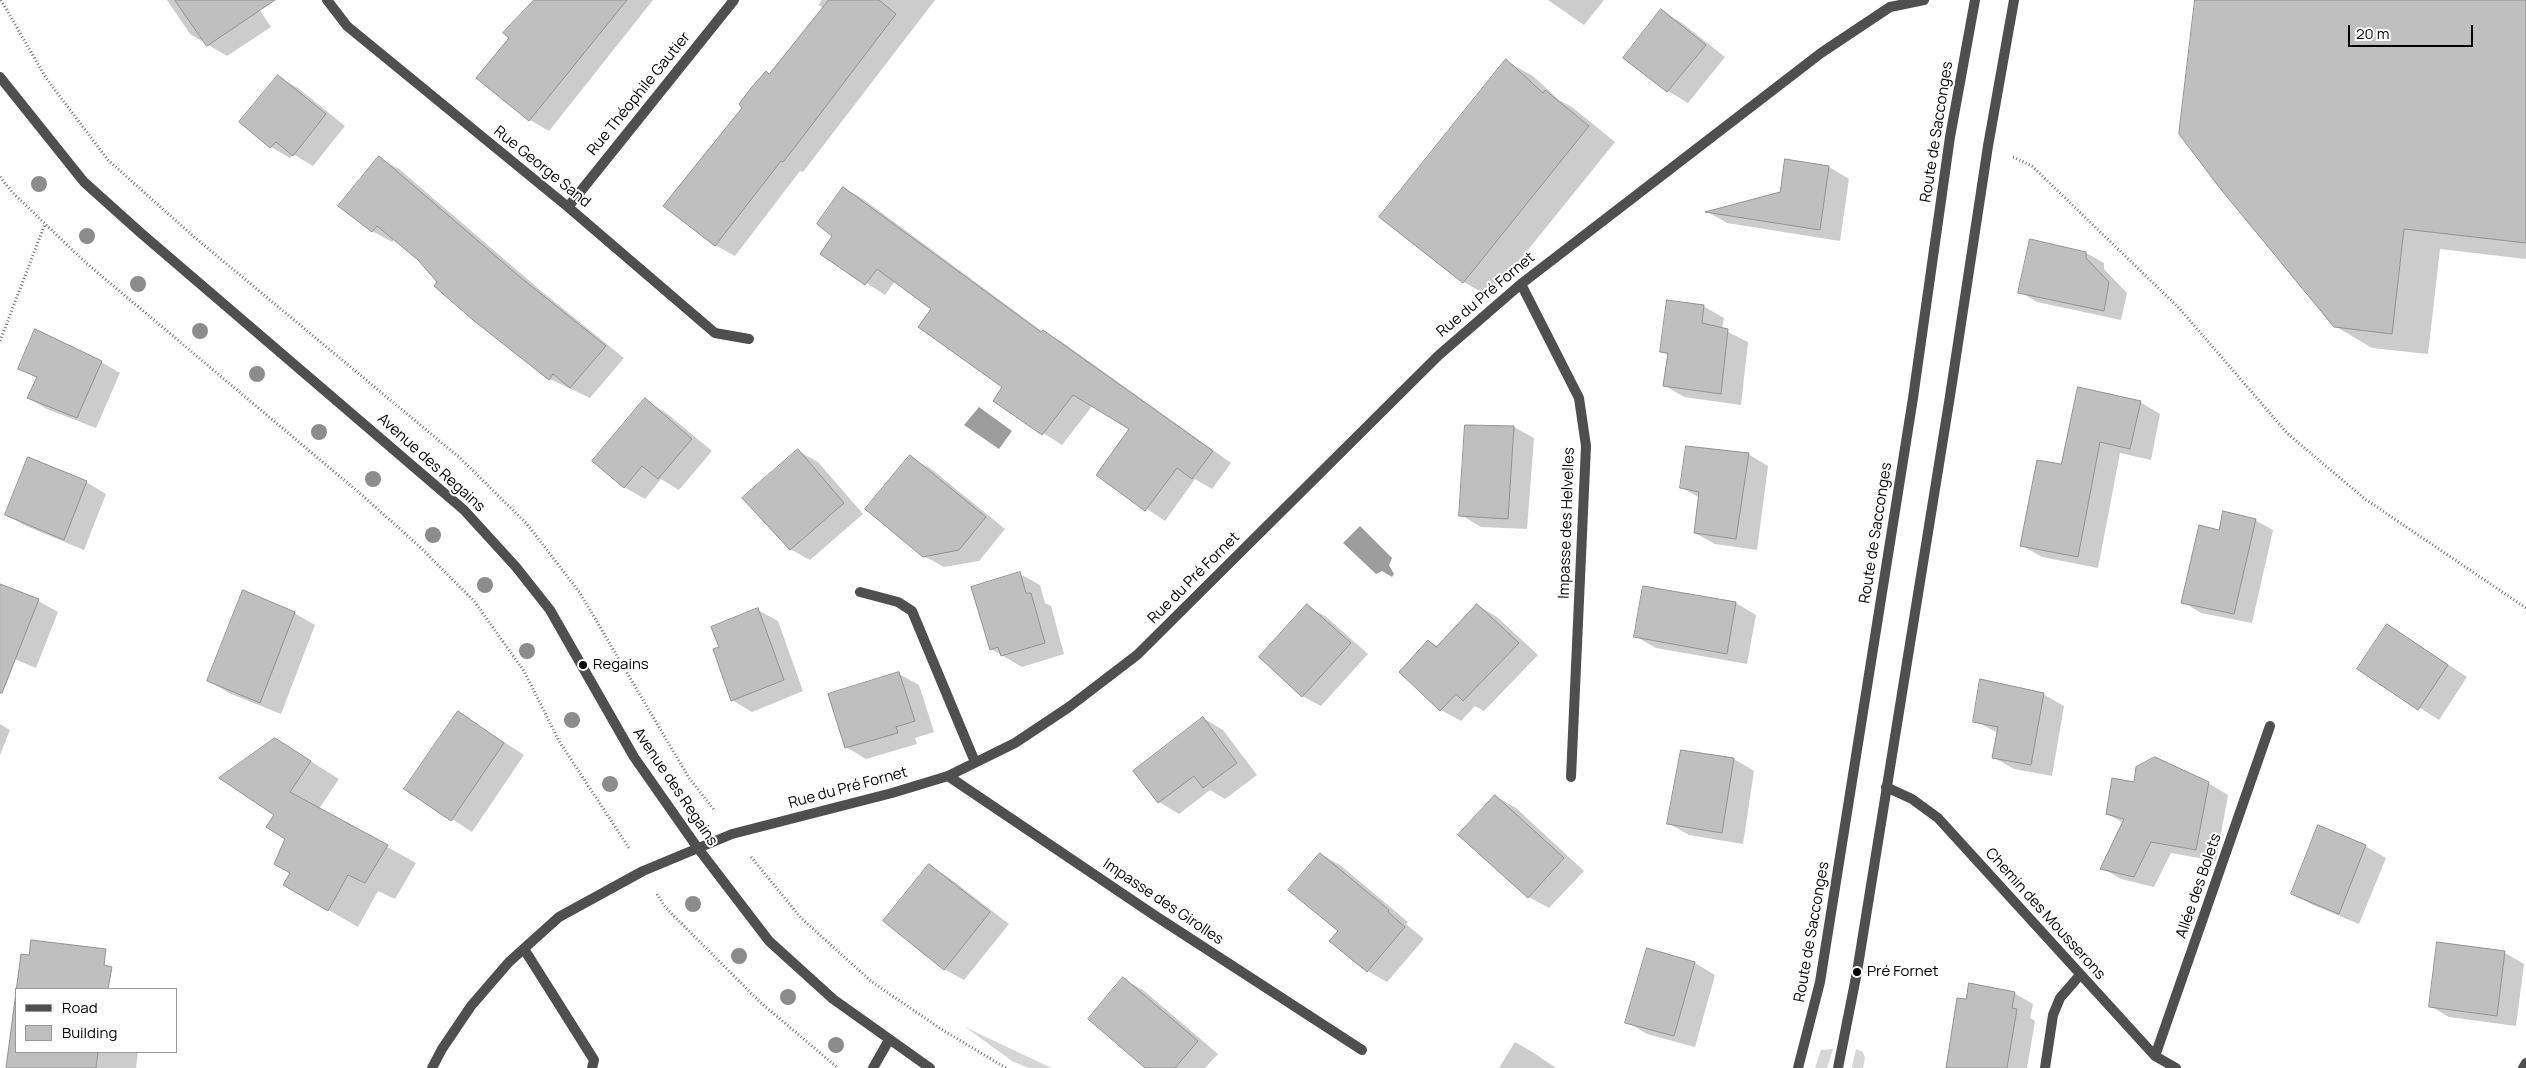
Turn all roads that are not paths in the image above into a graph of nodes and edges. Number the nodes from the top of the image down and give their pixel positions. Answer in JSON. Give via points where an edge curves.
{"nodes":[{"id":1,"x":327,"y":0,"type":"edge"},
{"id":2,"x":734,"y":0,"type":"edge"},
{"id":3,"x":1924,"y":0,"type":"edge"},
{"id":4,"x":1975,"y":0,"type":"edge"},
{"id":5,"x":2014,"y":0,"type":"edge"},
{"id":6,"x":0,"y":77,"type":"edge"},
{"id":7,"x":568,"y":207,"type":"junction"},
{"id":8,"x":1521,"y":284,"type":"junction"},
{"id":9,"x":749,"y":339,"type":"dead end"},
{"id":10,"x":860,"y":592,"type":"dead end"},
{"id":11,"x":2270,"y":726,"type":"dead end"},
{"id":12,"x":975,"y":762,"type":"junction"},
{"id":13,"x":948,"y":776,"type":"junction"},
{"id":14,"x":1571,"y":778,"type":"dead end"},
{"id":15,"x":1886,"y":787,"type":"junction"},
{"id":16,"x":697,"y":847,"type":"junction"},
{"id":17,"x":524,"y":949,"type":"junction"},
{"id":18,"x":2080,"y":975,"type":"junction"},
{"id":19,"x":889,"y":1040,"type":"junction"},
{"id":20,"x":1362,"y":1050,"type":"dead end"},
{"id":21,"x":2155,"y":1056,"type":"junction"},
{"id":22,"x":2526,"y":1063,"type":"edge"},
{"id":23,"x":432,"y":1068,"type":"edge"},
{"id":24,"x":592,"y":1068,"type":"edge"},
{"id":25,"x":873,"y":1068,"type":"edge"},
{"id":26,"x":930,"y":1068,"type":"edge"},
{"id":27,"x":1798,"y":1068,"type":"edge"},
{"id":28,"x":1838,"y":1068,"type":"edge"},
{"id":29,"x":2045,"y":1068,"type":"edge"},
{"id":30,"x":2176,"y":1068,"type":"edge"},
{"id":31,"x":2523,"y":1068,"type":"edge"}],
"edges":[{"from":1,"to":7,"type":"street","name":"Rue George Sand","via":[[346,26]]},
{"from":2,"to":7,"type":"street","name":"Rue Théophile Gautier"},
{"from":3,"to":8,"type":"street","name":"Rue du Pré Fornet","via":[[1890,8],[1821,53]]},
{"from":4,"to":27,"type":"street","name":"Route de Sacconges","via":[[1950,137],[1913,398],[1820,982]]},
{"from":5,"to":15,"type":"street"},
{"from":6,"to":16,"type":"street","name":"Avenue des Regains","via":[[84,182],[464,510],[516,567],[550,610],[634,757]]},
{"from":7,"to":9,"type":"street","name":"Rue George Sand","via":[[715,333]]},
{"from":8,"to":12,"type":"street","name":"Rue du Pré Fornet","via":[[1439,354],[1137,655],[1015,743]]},
{"from":8,"to":14,"type":"street","name":"Impasse des Helvelles","via":[[1580,398],[1586,446]]},
{"from":10,"to":12,"type":"street","via":[[898,602],[912,611]]},
{"from":11,"to":21,"type":"street","name":"Allée des Bolets"},
{"from":12,"to":13,"type":"street","name":"Rue du Pré Fornet"},
{"from":13,"to":16,"type":"street","name":"Rue du Pré Fornet","via":[[892,794],[732,834]]},
{"from":13,"to":20,"type":"street","name":"Impasse des Girolles"},
{"from":15,"to":18,"type":"street","name":"Chemin des Mousserons","via":[[1912,799],[1938,818]]},
{"from":15,"to":28,"type":"street","via":[[1857,972]]},
{"from":16,"to":17,"type":"street","name":"Rue du Pré Fornet","via":[[643,871],[559,917]]},
{"from":16,"to":19,"type":"street","name":"Avenue des Regains","via":[[769,941],[833,999]]},
{"from":17,"to":23,"type":"street","name":"Rue du Pré Fornet","via":[[471,1006]]},
{"from":17,"to":24,"type":"street","via":[[594,1060]]},
{"from":18,"to":21,"type":"street","name":"Chemin des Mousserons"},
{"from":18,"to":29,"type":"street","via":[[2060,998],[2053,1015]]},
{"from":19,"to":25,"type":"street"},
{"from":19,"to":26,"type":"street","name":"Avenue des Regains"},
{"from":21,"to":30,"type":"street","name":"Chemin des Mousserons"},
{"from":22,"to":31,"type":"street"}]}
